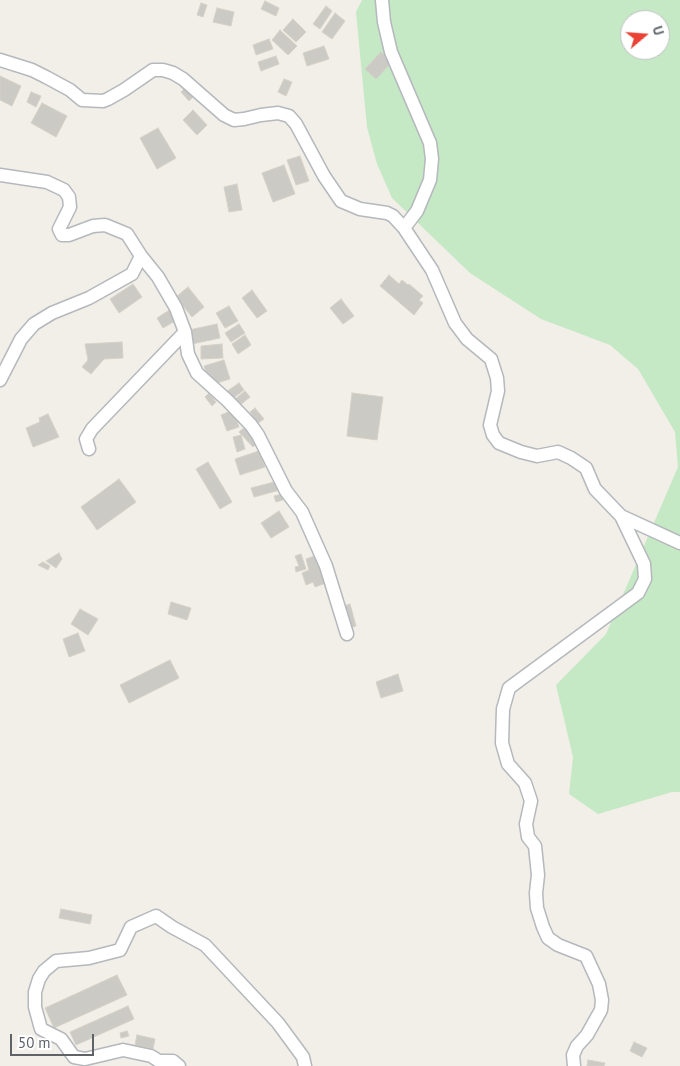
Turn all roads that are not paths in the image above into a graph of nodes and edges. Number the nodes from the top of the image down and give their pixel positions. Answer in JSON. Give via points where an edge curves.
{"nodes":[{"id":1,"x":382,"y":0,"type":"edge"},
{"id":2,"x":0,"y":60,"type":"edge"},
{"id":3,"x":0,"y":175,"type":"edge"},
{"id":4,"x":404,"y":228,"type":"junction"},
{"id":5,"x":141,"y":256,"type":"junction"},
{"id":6,"x":185,"y":332,"type":"junction"},
{"id":7,"x":0,"y":380,"type":"edge"},
{"id":8,"x":89,"y":449,"type":"dead end"},
{"id":9,"x":621,"y":516,"type":"junction"},
{"id":10,"x":680,"y":543,"type":"edge"},
{"id":11,"x":347,"y":634,"type":"dead end"},
{"id":12,"x":179,"y":1066,"type":"edge"},
{"id":13,"x":305,"y":1066,"type":"edge"},
{"id":14,"x":574,"y":1066,"type":"edge"}],
"edges":[{"from":1,"to":4,"type":"street","via":[[392,52],[430,143],[432,159],[430,180],[417,211]]},
{"from":2,"to":4,"type":"street","via":[[32,70],[82,100],[108,99],[153,70],[162,70],[183,79],[234,120],[278,112],[288,116],[296,124],[341,201],[360,209],[387,213]]},
{"from":3,"to":5,"type":"street","via":[[47,182],[64,190],[70,207],[59,229],[62,235],[106,225],[127,234]]},
{"from":4,"to":9,"type":"street","via":[[432,270],[455,324],[491,359],[498,391],[490,425],[493,435],[499,442],[521,452],[537,456],[558,452],[571,458],[586,468],[595,488]]},
{"from":5,"to":6,"type":"street","via":[[169,293]]},
{"from":5,"to":7,"type":"street","via":[[132,274],[34,324],[21,339]]},
{"from":6,"to":8,"type":"street","via":[[92,429],[86,439]]},
{"from":6,"to":11,"type":"street","via":[[188,354],[197,373],[258,435],[282,485],[302,512],[326,566]]},
{"from":9,"to":10,"type":"street"},
{"from":9,"to":14,"type":"street","via":[[644,564],[645,579],[638,593],[509,688],[503,709],[502,743],[508,764],[525,783],[531,801],[526,824],[528,838],[535,846],[536,893],[543,928],[548,938],[586,956],[602,1000],[601,1010],[573,1055]]},
{"from":12,"to":13,"type":"street","via":[[172,1061],[159,1061],[123,1050],[85,1059],[74,1057],[61,1039],[41,1029],[35,992],[44,971],[56,961],[89,958],[120,950],[131,927],[156,916],[205,945],[278,1022]]}]}
